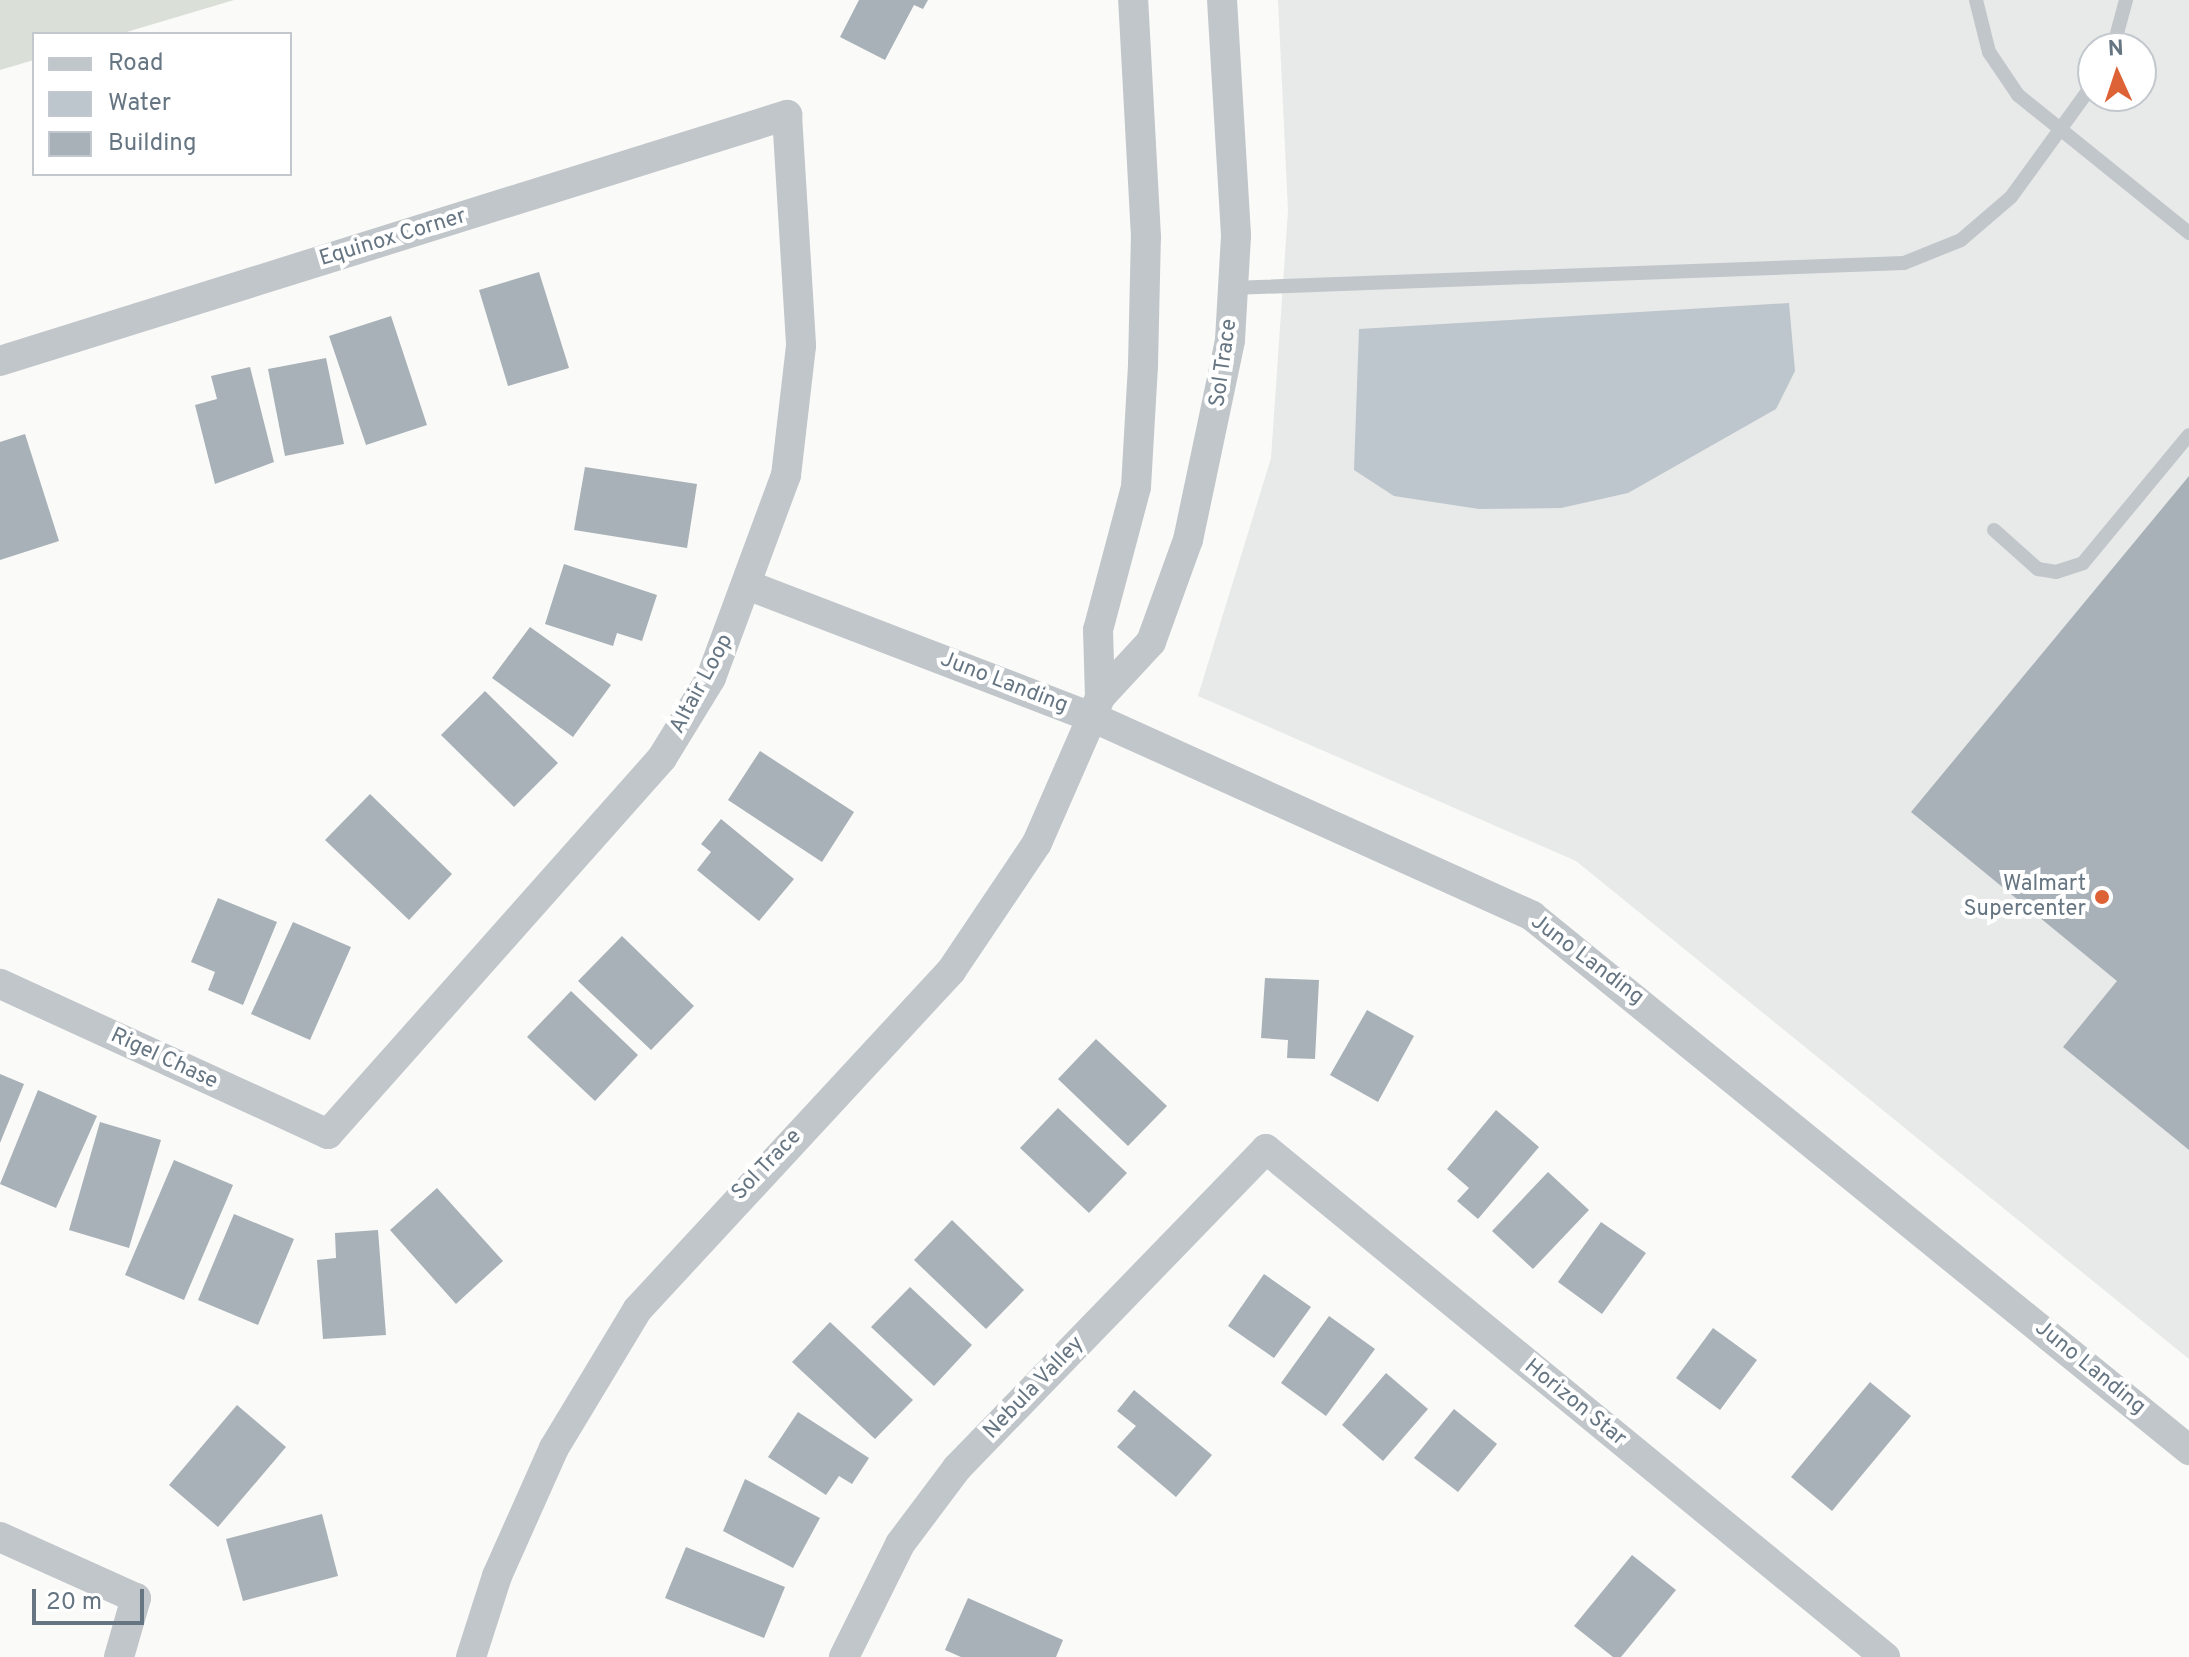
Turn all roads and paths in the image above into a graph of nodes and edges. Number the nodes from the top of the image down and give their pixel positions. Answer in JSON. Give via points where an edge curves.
{"nodes":[{"id":1,"x":1133,"y":0,"type":"edge"},
{"id":2,"x":1222,"y":0,"type":"edge"},
{"id":3,"x":1976,"y":0,"type":"edge"},
{"id":4,"x":2126,"y":0,"type":"edge"},
{"id":5,"x":2117,"y":32,"type":"edge"},
{"id":6,"x":2077,"y":110,"type":"edge"},
{"id":7,"x":787,"y":115,"type":"joint"},
{"id":8,"x":2064,"y":132,"type":"junction"},
{"id":9,"x":2189,"y":233,"type":"edge"},
{"id":10,"x":1233,"y":288,"type":"junction"},
{"id":11,"x":0,"y":361,"type":"edge"},
{"id":12,"x":2189,"y":435,"type":"edge"},
{"id":13,"x":1994,"y":530,"type":"dead end"},
{"id":14,"x":750,"y":586,"type":"junction"},
{"id":15,"x":1096,"y":707,"type":"junction"},
{"id":16,"x":0,"y":984,"type":"edge"},
{"id":17,"x":328,"y":1134,"type":"joint"},
{"id":18,"x":1266,"y":1149,"type":"joint"},
{"id":19,"x":2189,"y":1450,"type":"edge"},
{"id":20,"x":0,"y":1537,"type":"edge"},
{"id":21,"x":119,"y":1657,"type":"edge"},
{"id":22,"x":471,"y":1657,"type":"edge"},
{"id":23,"x":844,"y":1657,"type":"edge"},
{"id":24,"x":1885,"y":1657,"type":"edge"}],
"edges":[{"from":1,"to":15,"type":"street","name":"Sol Trace","via":[[1146,237],[1143,365],[1136,487],[1098,630]]},
{"from":2,"to":10,"type":"street","name":"Sol Trace"},
{"from":3,"to":8,"type":"lane","via":[[1989,52],[2018,95]]},
{"from":4,"to":5,"type":"lane"},
{"from":6,"to":8,"type":"lane"},
{"from":7,"to":11,"type":"street","name":"Equinox Corner"},
{"from":7,"to":14,"type":"street","name":"Altair Loop","via":[[801,346],[786,475]]},
{"from":8,"to":9,"type":"lane"},
{"from":8,"to":10,"type":"lane","via":[[2011,197],[1961,240],[1904,263]]},
{"from":10,"to":15,"type":"street","name":"Sol Trace","via":[[1217,416],[1188,540],[1151,642]]},
{"from":12,"to":13,"type":"lane","via":[[2083,563],[2056,572],[2038,569]]},
{"from":14,"to":15,"type":"street","name":"Juno Landing"},
{"from":14,"to":17,"type":"street","name":"Altair Loop","via":[[711,678],[662,758]]},
{"from":15,"to":19,"type":"street","name":"Juno Landing","via":[[1532,916]]},
{"from":15,"to":22,"type":"street","name":"Sol Trace","via":[[1037,843],[951,971],[638,1309],[554,1448],[497,1576]]},
{"from":16,"to":17,"type":"street","name":"Rigel Chase"},
{"from":18,"to":23,"type":"street","name":"Nebula Valley","via":[[957,1468],[900,1544]]},
{"from":18,"to":24,"type":"street","name":"Horizon Star"},
{"from":20,"to":21,"type":"street","via":[[136,1598]]}]}
